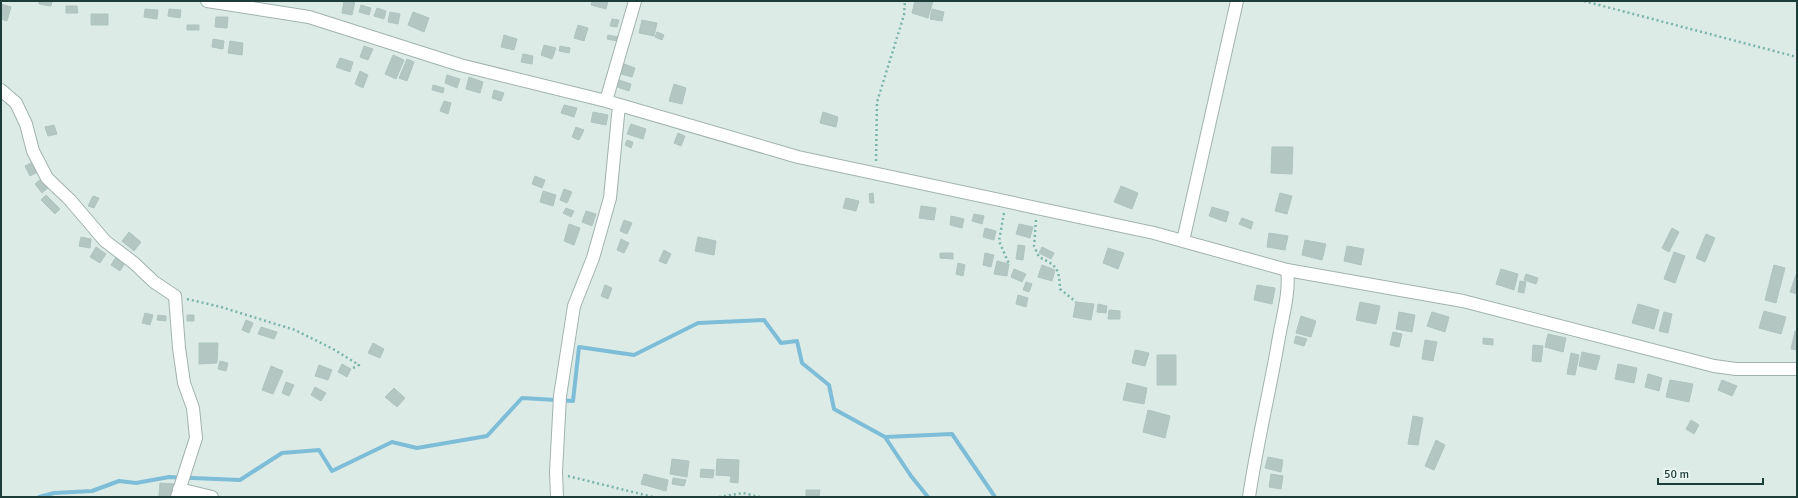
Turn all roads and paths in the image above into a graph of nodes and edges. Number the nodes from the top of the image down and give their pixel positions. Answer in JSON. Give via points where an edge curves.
{"nodes":[{"id":1,"x":207,"y":1,"type":"edge"},
{"id":2,"x":635,"y":1,"type":"edge"},
{"id":3,"x":905,"y":1,"type":"edge"},
{"id":4,"x":1237,"y":1,"type":"edge"},
{"id":5,"x":1584,"y":1,"type":"edge"},
{"id":6,"x":1797,"y":57,"type":"edge"},
{"id":7,"x":1,"y":90,"type":"edge"},
{"id":8,"x":606,"y":101,"type":"junction"},
{"id":9,"x":619,"y":105,"type":"junction"},
{"id":10,"x":875,"y":173,"type":"junction"},
{"id":11,"x":1006,"y":201,"type":"junction"},
{"id":12,"x":1036,"y":208,"type":"junction"},
{"id":13,"x":1183,"y":242,"type":"junction"},
{"id":14,"x":1009,"y":264,"type":"dead end"},
{"id":15,"x":1287,"y":270,"type":"junction"},
{"id":16,"x":175,"y":296,"type":"junction"},
{"id":17,"x":1076,"y":302,"type":"dead end"},
{"id":18,"x":351,"y":369,"type":"dead end"},
{"id":19,"x":1797,"y":369,"type":"edge"},
{"id":20,"x":556,"y":472,"type":"junction"},
{"id":21,"x":178,"y":493,"type":"edge"},
{"id":22,"x":212,"y":497,"type":"edge"},
{"id":23,"x":557,"y":497,"type":"edge"},
{"id":24,"x":653,"y":497,"type":"edge"},
{"id":25,"x":719,"y":497,"type":"edge"},
{"id":26,"x":760,"y":497,"type":"edge"},
{"id":27,"x":1250,"y":497,"type":"edge"}],
"edges":[{"from":1,"to":8,"type":"street","via":[[309,17],[460,65]]},
{"from":2,"to":8,"type":"street"},
{"from":3,"to":10,"type":"path","via":[[904,15],[877,102]]},
{"from":4,"to":13,"type":"street"},
{"from":5,"to":6,"type":"path"},
{"from":7,"to":16,"type":"street","via":[[16,103],[33,151],[46,178],[70,200],[105,241]]},
{"from":8,"to":9,"type":"street"},
{"from":9,"to":10,"type":"street","via":[[798,157]]},
{"from":9,"to":20,"type":"street","via":[[610,198],[593,258],[574,306],[560,396]]},
{"from":10,"to":11,"type":"street"},
{"from":11,"to":12,"type":"street"},
{"from":11,"to":14,"type":"path","via":[[999,241]]},
{"from":12,"to":13,"type":"street"},
{"from":12,"to":17,"type":"path","via":[[1034,246],[1039,257],[1054,264],[1059,273],[1060,289]]},
{"from":13,"to":15,"type":"street"},
{"from":15,"to":19,"type":"street","via":[[1463,301],[1714,366],[1736,369]]},
{"from":15,"to":27,"type":"street","via":[[1283,315],[1256,447]]},
{"from":16,"to":18,"type":"path","via":[[295,330],[333,348],[359,365]]},
{"from":16,"to":21,"type":"street","via":[[184,383],[192,408],[196,438]]},
{"from":20,"to":23,"type":"street"},
{"from":20,"to":24,"type":"path"},
{"from":21,"to":22,"type":"street"},
{"from":25,"to":26,"type":"path","via":[[743,494]]}]}
